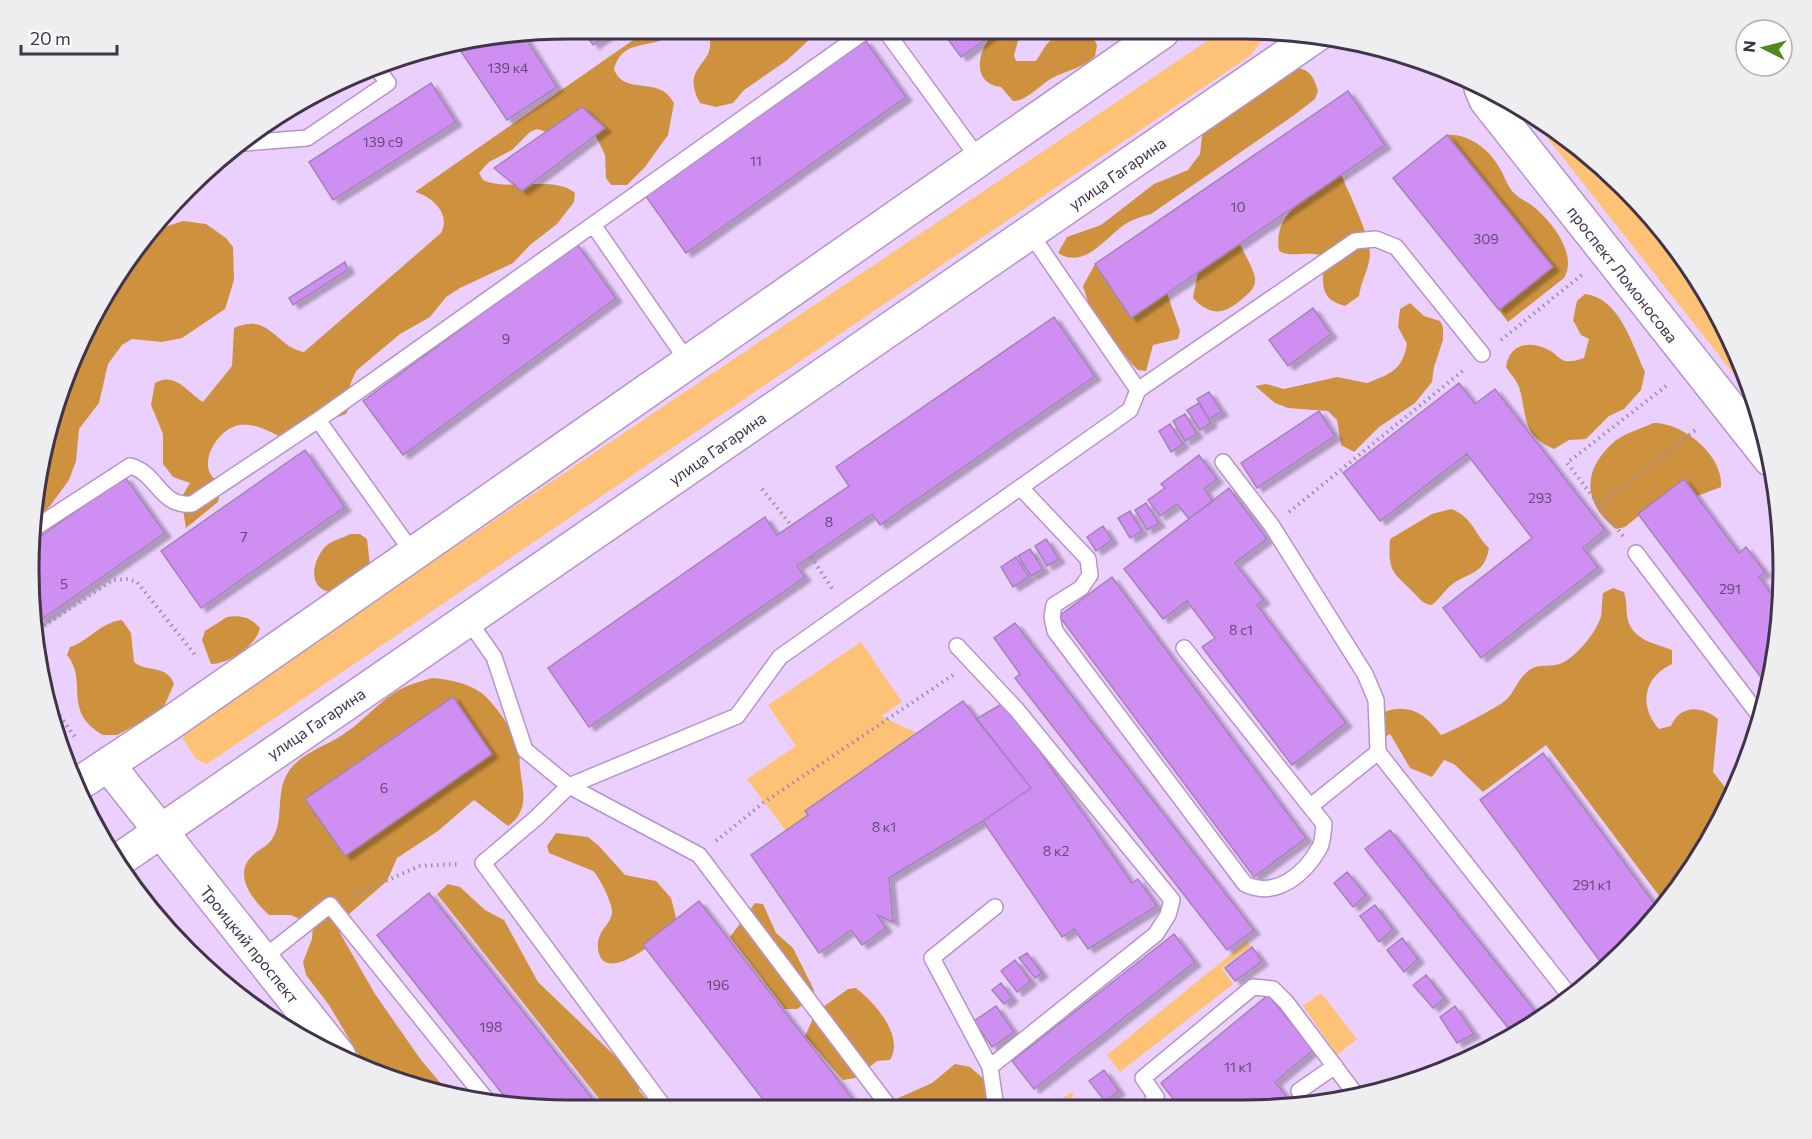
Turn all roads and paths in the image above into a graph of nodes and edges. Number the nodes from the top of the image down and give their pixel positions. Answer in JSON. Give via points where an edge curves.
{"nodes":[{"id":1,"x":854,"y":39,"type":"edge"},
{"id":2,"x":892,"y":39,"type":"edge"},
{"id":3,"x":1152,"y":39,"type":"edge"},
{"id":4,"x":1305,"y":43,"type":"edge"},
{"id":5,"x":381,"y":74,"type":"edge"},
{"id":6,"x":1485,"y":98,"type":"edge"},
{"id":7,"x":256,"y":142,"type":"edge"},
{"id":8,"x":979,"y":159,"type":"junction"},
{"id":9,"x":594,"y":226,"type":"junction"},
{"id":10,"x":1030,"y":233,"type":"junction"},
{"id":11,"x":1608,"y":255,"type":"junction"},
{"id":12,"x":1482,"y":354,"type":"junction"},
{"id":13,"x":688,"y":362,"type":"junction"},
{"id":14,"x":1666,"y":386,"type":"dead end"},
{"id":15,"x":1138,"y":390,"type":"junction"},
{"id":16,"x":318,"y":420,"type":"junction"},
{"id":17,"x":1698,"y":428,"type":"dead end"},
{"id":18,"x":1758,"y":444,"type":"edge"},
{"id":19,"x":1223,"y":462,"type":"dead end"},
{"id":20,"x":1021,"y":488,"type":"junction"},
{"id":21,"x":762,"y":489,"type":"dead end"},
{"id":22,"x":1599,"y":505,"type":"junction"},
{"id":23,"x":41,"y":524,"type":"edge"},
{"id":24,"x":791,"y":525,"type":"dead end"},
{"id":25,"x":1272,"y":526,"type":"junction"},
{"id":26,"x":1636,"y":553,"type":"joint"},
{"id":27,"x":413,"y":554,"type":"junction"},
{"id":28,"x":811,"y":557,"type":"dead end"},
{"id":29,"x":847,"y":610,"type":"junction"},
{"id":30,"x":468,"y":620,"type":"junction"},
{"id":31,"x":43,"y":627,"type":"edge"},
{"id":32,"x":957,"y":646,"type":"dead end"},
{"id":33,"x":1184,"y":648,"type":"dead end"},
{"id":34,"x":196,"y":656,"type":"dead end"},
{"id":35,"x":971,"y":663,"type":"junction"},
{"id":36,"x":1754,"y":709,"type":"edge"},
{"id":37,"x":59,"y":715,"type":"edge"},
{"id":38,"x":77,"y":740,"type":"dead end"},
{"id":39,"x":1378,"y":752,"type":"junction"},
{"id":40,"x":109,"y":766,"type":"junction"},
{"id":41,"x":83,"y":781,"type":"edge"},
{"id":42,"x":569,"y":786,"type":"junction"},
{"id":43,"x":1312,"y":805,"type":"junction"},
{"id":44,"x":160,"y":831,"type":"junction"},
{"id":45,"x":699,"y":855,"type":"junction"},
{"id":46,"x":123,"y":857,"type":"edge"},
{"id":47,"x":483,"y":863,"type":"junction"},
{"id":48,"x":330,"y":905,"type":"junction"},
{"id":49,"x":995,"y":907,"type":"dead end"},
{"id":50,"x":262,"y":959,"type":"junction"},
{"id":51,"x":1565,"y":990,"type":"edge"},
{"id":52,"x":327,"y":1041,"type":"edge"},
{"id":53,"x":1335,"y":1066,"type":"junction"},
{"id":54,"x":990,"y":1067,"type":"junction"},
{"id":55,"x":1352,"y":1089,"type":"edge"},
{"id":56,"x":1299,"y":1091,"type":"dead end"},
{"id":57,"x":480,"y":1092,"type":"edge"},
{"id":58,"x":658,"y":1100,"type":"edge"},
{"id":59,"x":884,"y":1100,"type":"edge"},
{"id":60,"x":995,"y":1100,"type":"edge"},
{"id":61,"x":1154,"y":1100,"type":"edge"}],
"edges":[{"from":1,"to":9,"type":"lane"},
{"from":2,"to":8,"type":"lane"},
{"from":3,"to":8,"type":"main road"},
{"from":4,"to":10,"type":"main road","name":"улица Гагарина"},
{"from":5,"to":7,"type":"lane","via":[[388,83],[307,138]]},
{"from":6,"to":11,"type":"main road","name":"проспект Ломоносова"},
{"from":8,"to":13,"type":"main road"},
{"from":9,"to":13,"type":"lane"},
{"from":9,"to":16,"type":"lane"},
{"from":10,"to":15,"type":"lane"},
{"from":10,"to":30,"type":"main road","name":"улица Гагарина"},
{"from":11,"to":12,"type":"path"},
{"from":11,"to":18,"type":"main road","name":"проспект Ломоносова"},
{"from":12,"to":15,"type":"lane","via":[[1395,247],[1376,239],[1355,241]]},
{"from":12,"to":25,"type":"path"},
{"from":13,"to":27,"type":"main road"},
{"from":14,"to":22,"type":"path","via":[[1567,463]]},
{"from":15,"to":20,"type":"lane","via":[[1130,410]]},
{"from":16,"to":23,"type":"lane","via":[[192,504],[179,505],[164,495],[142,469],[130,466]]},
{"from":16,"to":27,"type":"lane"},
{"from":17,"to":22,"type":"path"},
{"from":19,"to":25,"type":"lane"},
{"from":20,"to":29,"type":"lane"},
{"from":20,"to":43,"type":"lane","via":[[1088,559],[1090,575],[1081,588],[1054,604],[1056,631],[1245,884],[1257,890],[1272,888],[1287,883],[1305,866],[1321,845],[1324,824]]},
{"from":21,"to":24,"type":"path"},
{"from":22,"to":26,"type":"path"},
{"from":25,"to":39,"type":"lane","via":[[1365,674],[1376,700]]},
{"from":26,"to":36,"type":"lane"},
{"from":27,"to":40,"type":"main road"},
{"from":28,"to":29,"type":"path"},
{"from":29,"to":42,"type":"lane","via":[[780,657],[737,716]]},
{"from":30,"to":42,"type":"lane","via":[[494,657],[525,750]]},
{"from":30,"to":44,"type":"main road","name":"улица Гагарина"},
{"from":31,"to":34,"type":"path","via":[[113,580],[128,579],[137,582]]},
{"from":32,"to":35,"type":"lane"},
{"from":33,"to":43,"type":"lane"},
{"from":35,"to":45,"type":"path","via":[[763,803]]},
{"from":35,"to":54,"type":"lane","via":[[1017,710],[1172,900],[1156,934]]},
{"from":37,"to":38,"type":"path"},
{"from":39,"to":43,"type":"lane"},
{"from":39,"to":51,"type":"lane"},
{"from":40,"to":41,"type":"main road"},
{"from":40,"to":44,"type":"main road","name":"Троицкий проспект"},
{"from":42,"to":45,"type":"lane"},
{"from":42,"to":47,"type":"lane"},
{"from":44,"to":46,"type":"main road","name":"улица Гагарина"},
{"from":44,"to":50,"type":"main road","name":"Троицкий проспект"},
{"from":45,"to":59,"type":"lane"},
{"from":47,"to":48,"type":"path","via":[[420,866]]},
{"from":47,"to":58,"type":"lane"},
{"from":48,"to":50,"type":"lane"},
{"from":48,"to":57,"type":"lane"},
{"from":49,"to":54,"type":"lane","via":[[932,958]]},
{"from":50,"to":52,"type":"main road","name":"Троицкий проспект"},
{"from":53,"to":55,"type":"lane"},
{"from":53,"to":56,"type":"lane"},
{"from":53,"to":61,"type":"lane","via":[[1273,989],[1253,987],[1143,1078],[1156,1097]]},
{"from":54,"to":60,"type":"lane"}]}
